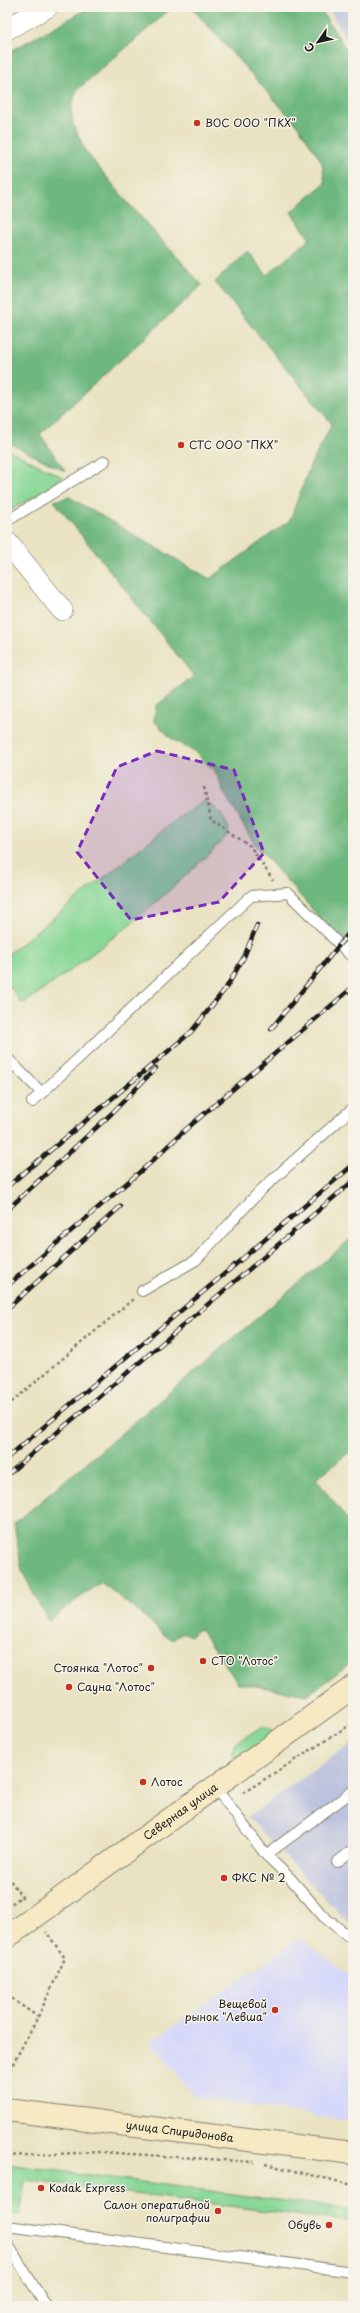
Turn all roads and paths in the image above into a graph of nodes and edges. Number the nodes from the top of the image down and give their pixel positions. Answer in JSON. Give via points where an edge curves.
{"nodes":[{"id":1,"x":47,"y":7,"type":"edge"},
{"id":2,"x":7,"y":29,"type":"edge"},
{"id":3,"x":105,"y":461,"type":"dead end"},
{"id":4,"x":7,"y":522,"type":"edge"},
{"id":5,"x":7,"y":542,"type":"edge"},
{"id":6,"x":62,"y":610,"type":"dead end"},
{"id":7,"x":204,"y":787,"type":"dead end"},
{"id":8,"x":282,"y":894,"type":"junction"},
{"id":9,"x":353,"y":958,"type":"edge"},
{"id":10,"x":7,"y":1058,"type":"edge"},
{"id":11,"x":42,"y":1093,"type":"junction"},
{"id":12,"x":32,"y":1102,"type":"dead end"},
{"id":13,"x":353,"y":1108,"type":"edge"},
{"id":14,"x":142,"y":1292,"type":"joint"},
{"id":15,"x":7,"y":1406,"type":"edge"},
{"id":16,"x":353,"y":1686,"type":"edge"},
{"id":17,"x":353,"y":1723,"type":"edge"},
{"id":18,"x":353,"y":1791,"type":"edge"},
{"id":19,"x":221,"y":1795,"type":"junction"},
{"id":20,"x":353,"y":1850,"type":"edge"},
{"id":21,"x":266,"y":1855,"type":"junction"},
{"id":22,"x":337,"y":1862,"type":"dead end"},
{"id":23,"x":7,"y":1876,"type":"edge"},
{"id":24,"x":22,"y":1896,"type":"junction"},
{"id":25,"x":7,"y":1907,"type":"edge"},
{"id":26,"x":45,"y":1926,"type":"junction"},
{"id":27,"x":351,"y":1936,"type":"edge"},
{"id":28,"x":7,"y":1937,"type":"edge"},
{"id":29,"x":40,"y":1937,"type":"dead end"},
{"id":30,"x":7,"y":1994,"type":"edge"},
{"id":31,"x":38,"y":2017,"type":"junction"},
{"id":32,"x":7,"y":2075,"type":"edge"},
{"id":33,"x":7,"y":2110,"type":"edge"},
{"id":34,"x":353,"y":2153,"type":"edge"},
{"id":35,"x":7,"y":2156,"type":"edge"},
{"id":36,"x":353,"y":2185,"type":"edge"},
{"id":37,"x":7,"y":2226,"type":"edge"},
{"id":38,"x":7,"y":2243,"type":"edge"},
{"id":39,"x":353,"y":2272,"type":"edge"},
{"id":40,"x":46,"y":2306,"type":"edge"}],
"edges":[{"from":1,"to":2,"type":"street"},
{"from":3,"to":4,"type":"lane"},
{"from":5,"to":6,"type":"street"},
{"from":7,"to":8,"type":"path","via":[[211,820],[250,846]]},
{"from":8,"to":9,"type":"lane","via":[[288,893]]},
{"from":8,"to":11,"type":"lane","via":[[251,896]]},
{"from":10,"to":11,"type":"lane"},
{"from":11,"to":12,"type":"lane"},
{"from":13,"to":14,"type":"lane","via":[[261,1190],[196,1260]]},
{"from":14,"to":15,"type":"path"},
{"from":16,"to":19,"type":"street","name":"Северная улица"},
{"from":17,"to":19,"type":"path"},
{"from":18,"to":21,"type":"lane"},
{"from":19,"to":21,"type":"lane"},
{"from":19,"to":26,"type":"street","name":"Северная улица"},
{"from":20,"to":22,"type":"lane"},
{"from":21,"to":27,"type":"lane","via":[[323,1916]]},
{"from":23,"to":24,"type":"path"},
{"from":24,"to":25,"type":"path"},
{"from":24,"to":26,"type":"path"},
{"from":26,"to":28,"type":"street","name":"Северная улица"},
{"from":26,"to":29,"type":"path"},
{"from":26,"to":31,"type":"path","via":[[65,1958]]},
{"from":30,"to":31,"type":"path"},
{"from":31,"to":32,"type":"path"},
{"from":33,"to":34,"type":"street","name":"улица Спиридонова"},
{"from":35,"to":36,"type":"path","via":[[102,2152],[262,2163]]},
{"from":37,"to":39,"type":"lane"},
{"from":38,"to":40,"type":"lane"}]}
